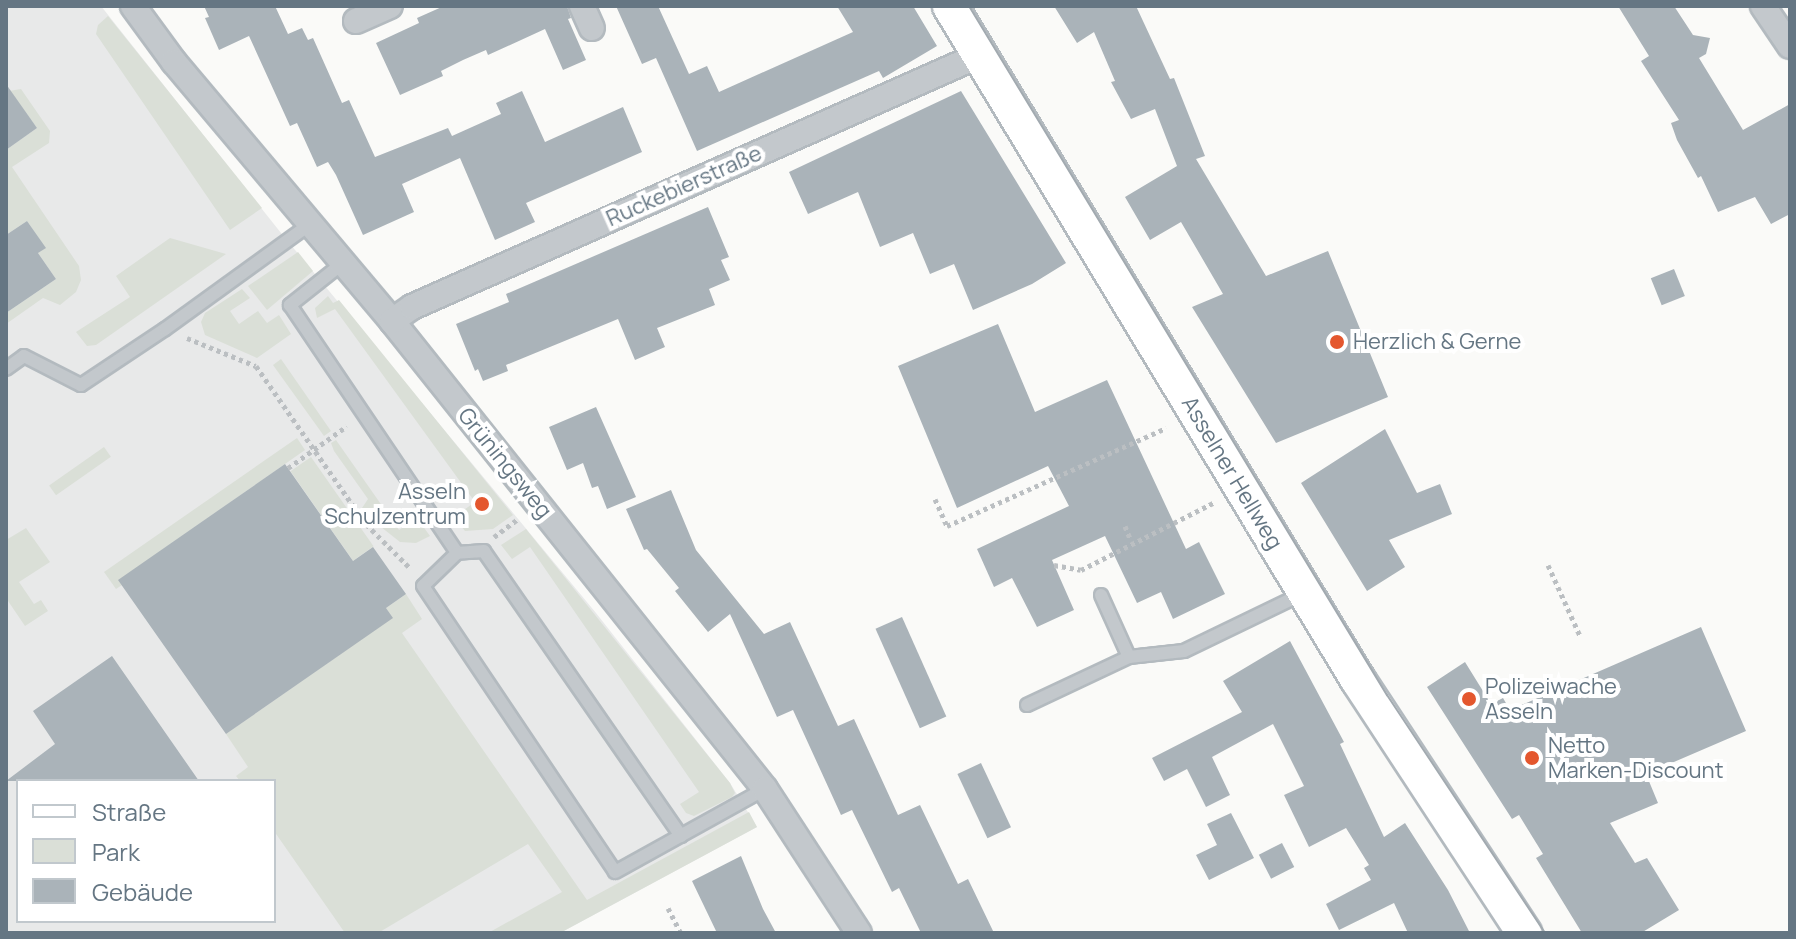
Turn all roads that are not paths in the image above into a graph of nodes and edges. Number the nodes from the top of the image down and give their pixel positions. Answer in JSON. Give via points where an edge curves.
{"nodes":[{"id":1,"x":133,"y":6,"type":"edge"},
{"id":2,"x":390,"y":6,"type":"edge"},
{"id":3,"x":950,"y":6,"type":"edge"},
{"id":4,"x":1763,"y":6,"type":"edge"},
{"id":5,"x":356,"y":21,"type":"dead end"},
{"id":6,"x":1790,"y":46,"type":"edge"},
{"id":7,"x":980,"y":55,"type":"junction"},
{"id":8,"x":310,"y":224,"type":"junction"},
{"id":9,"x":343,"y":263,"type":"junction"},
{"id":10,"x":392,"y":321,"type":"junction"},
{"id":11,"x":6,"y":369,"type":"edge"},
{"id":12,"x":457,"y":553,"type":"junction"},
{"id":13,"x":1305,"y":593,"type":"junction"},
{"id":14,"x":1101,"y":595,"type":"dead end"},
{"id":15,"x":1129,"y":657,"type":"junction"},
{"id":16,"x":1027,"y":705,"type":"dead end"},
{"id":17,"x":765,"y":789,"type":"junction"},
{"id":18,"x":681,"y":836,"type":"junction"},
{"id":19,"x":859,"y":933,"type":"edge"},
{"id":20,"x":1524,"y":933,"type":"edge"}],
"edges":[{"from":1,"to":8,"type":"street","name":"Grüningsweg"},
{"from":2,"to":5,"type":"street"},
{"from":3,"to":7,"type":"main road","name":"Asselner Hellweg"},
{"from":4,"to":6,"type":"street"},
{"from":7,"to":10,"type":"street","name":"Ruckebierstraße","via":[[412,307]]},
{"from":7,"to":13,"type":"main road","name":"Asselner Hellweg"},
{"from":8,"to":9,"type":"street","name":"Grüningsweg"},
{"from":8,"to":11,"type":"lane","via":[[81,385],[24,356]]},
{"from":9,"to":10,"type":"street","name":"Grüningsweg"},
{"from":9,"to":12,"type":"lane","via":[[290,305]]},
{"from":10,"to":17,"type":"street","name":"Grüningsweg"},
{"from":12,"to":18,"type":"lane","via":[[484,551]]},
{"from":12,"to":18,"type":"lane","via":[[423,586],[615,872]]},
{"from":13,"to":15,"type":"lane","via":[[1184,651]]},
{"from":13,"to":20,"type":"main road","name":"Asselner Hellweg"},
{"from":14,"to":15,"type":"lane"},
{"from":15,"to":16,"type":"lane"},
{"from":17,"to":18,"type":"lane"},
{"from":17,"to":19,"type":"street","name":"Grüningsweg"}]}
